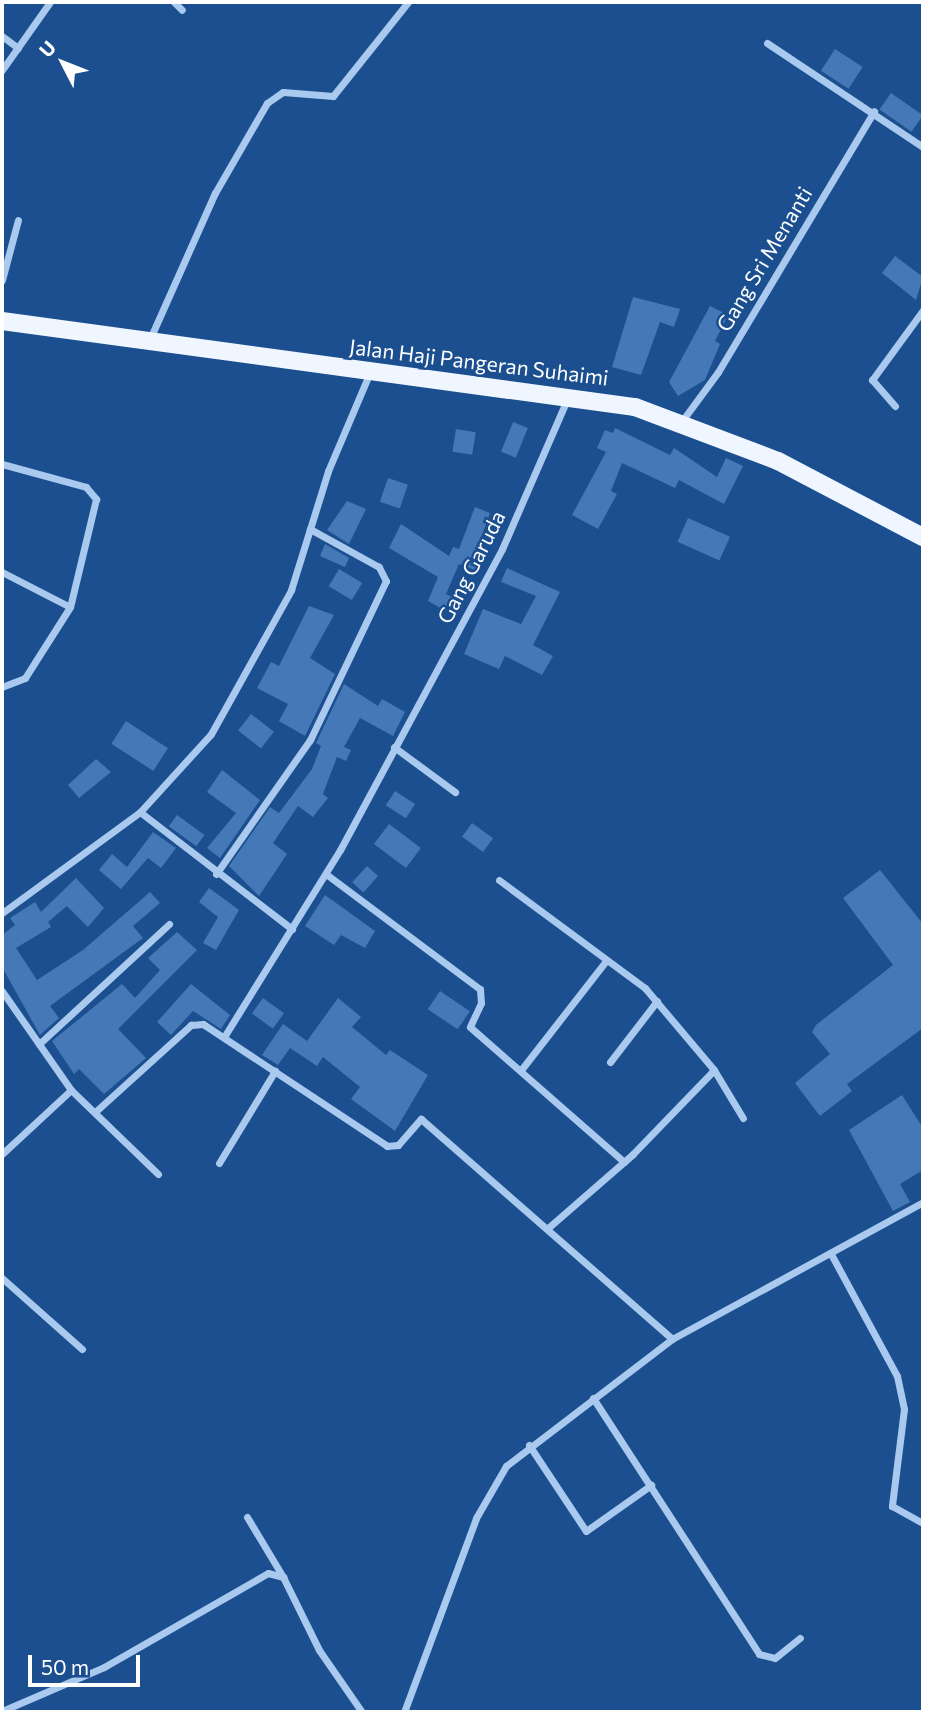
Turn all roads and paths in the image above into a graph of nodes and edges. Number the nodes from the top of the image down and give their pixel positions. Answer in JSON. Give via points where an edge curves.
{"nodes":[{"id":1,"x":50,"y":2,"type":"edge"},
{"id":2,"x":174,"y":2,"type":"edge"},
{"id":3,"x":408,"y":2,"type":"edge"},
{"id":4,"x":182,"y":10,"type":"dead end"},
{"id":5,"x":2,"y":36,"type":"edge"},
{"id":6,"x":766,"y":43,"type":"dead end"},
{"id":7,"x":18,"y":48,"type":"junction"},
{"id":8,"x":2,"y":70,"type":"edge"},
{"id":9,"x":874,"y":111,"type":"junction"},
{"id":10,"x":923,"y":147,"type":"edge"},
{"id":11,"x":18,"y":220,"type":"dead end"},
{"id":12,"x":2,"y":280,"type":"edge"},
{"id":13,"x":923,"y":310,"type":"edge"},
{"id":14,"x":2,"y":321,"type":"edge"},
{"id":15,"x":149,"y":341,"type":"junction"},
{"id":16,"x":370,"y":371,"type":"junction"},
{"id":17,"x":568,"y":397,"type":"junction"},
{"id":18,"x":895,"y":406,"type":"dead end"},
{"id":19,"x":682,"y":421,"type":"junction"},
{"id":20,"x":2,"y":464,"type":"edge"},
{"id":21,"x":310,"y":529,"type":"junction"},
{"id":22,"x":923,"y":537,"type":"edge"},
{"id":23,"x":2,"y":572,"type":"edge"},
{"id":24,"x":70,"y":607,"type":"junction"},
{"id":25,"x":2,"y":687,"type":"edge"},
{"id":26,"x":394,"y":747,"type":"junction"},
{"id":27,"x":455,"y":792,"type":"dead end"},
{"id":28,"x":140,"y":812,"type":"junction"},
{"id":29,"x":216,"y":874,"type":"junction"},
{"id":30,"x":326,"y":874,"type":"junction"},
{"id":31,"x":499,"y":880,"type":"dead end"},
{"id":32,"x":2,"y":913,"type":"edge"},
{"id":33,"x":169,"y":924,"type":"dead end"},
{"id":34,"x":292,"y":929,"type":"junction"},
{"id":35,"x":606,"y":961,"type":"junction"},
{"id":36,"x":2,"y":991,"type":"edge"},
{"id":37,"x":657,"y":1001,"type":"junction"},
{"id":38,"x":224,"y":1037,"type":"junction"},
{"id":39,"x":39,"y":1044,"type":"junction"},
{"id":40,"x":610,"y":1062,"type":"dead end"},
{"id":41,"x":521,"y":1070,"type":"junction"},
{"id":42,"x":714,"y":1070,"type":"junction"},
{"id":43,"x":275,"y":1071,"type":"junction"},
{"id":44,"x":71,"y":1090,"type":"junction"},
{"id":45,"x":95,"y":1112,"type":"junction"},
{"id":46,"x":743,"y":1118,"type":"dead end"},
{"id":47,"x":2,"y":1154,"type":"edge"},
{"id":48,"x":624,"y":1162,"type":"junction"},
{"id":49,"x":219,"y":1163,"type":"dead end"},
{"id":50,"x":158,"y":1174,"type":"dead end"},
{"id":51,"x":923,"y":1202,"type":"edge"},
{"id":52,"x":549,"y":1227,"type":"junction"},
{"id":53,"x":831,"y":1254,"type":"junction"},
{"id":54,"x":2,"y":1278,"type":"edge"},
{"id":55,"x":673,"y":1339,"type":"junction"},
{"id":56,"x":82,"y":1349,"type":"dead end"},
{"id":57,"x":593,"y":1398,"type":"junction"},
{"id":58,"x":529,"y":1445,"type":"junction"},
{"id":59,"x":651,"y":1485,"type":"junction"},
{"id":60,"x":247,"y":1517,"type":"dead end"},
{"id":61,"x":923,"y":1523,"type":"edge"},
{"id":62,"x":283,"y":1577,"type":"junction"},
{"id":63,"x":800,"y":1638,"type":"dead end"},
{"id":64,"x":2,"y":1711,"type":"edge"},
{"id":65,"x":362,"y":1712,"type":"edge"},
{"id":66,"x":404,"y":1712,"type":"edge"}],
"edges":[{"from":1,"to":7,"type":"street"},
{"from":2,"to":4,"type":"street"},
{"from":3,"to":15,"type":"street","via":[[333,96],[283,92],[267,103],[215,193]]},
{"from":5,"to":7,"type":"street"},
{"from":6,"to":9,"type":"street"},
{"from":7,"to":8,"type":"street"},
{"from":9,"to":10,"type":"street"},
{"from":9,"to":19,"type":"street","name":"Gang Sri Menanti","via":[[718,372]]},
{"from":11,"to":12,"type":"street"},
{"from":13,"to":18,"type":"street","via":[[872,380]]},
{"from":14,"to":15,"type":"main road","name":"Jalan Haji Pangeran Suhaimi"},
{"from":15,"to":16,"type":"main road","name":"Jalan Haji Pangeran Suhaimi"},
{"from":16,"to":17,"type":"main road","name":"Jalan Haji Pangeran Suhaimi"},
{"from":16,"to":21,"type":"street"},
{"from":17,"to":19,"type":"main road","name":"Jalan Haji Pangeran Suhaimi"},
{"from":17,"to":26,"type":"street","name":"Gang Garuda","via":[[502,549]]},
{"from":19,"to":22,"type":"main road","name":"Jalan Haji Pangeran Suhaimi","via":[[778,461]]},
{"from":20,"to":24,"type":"street","via":[[86,487],[95,496]]},
{"from":21,"to":28,"type":"street","via":[[291,590],[211,734]]},
{"from":21,"to":29,"type":"street","via":[[379,567],[386,582],[310,740]]},
{"from":23,"to":24,"type":"street"},
{"from":24,"to":25,"type":"street","via":[[25,678]]},
{"from":26,"to":27,"type":"street"},
{"from":26,"to":30,"type":"street","name":"Gang Garuda"},
{"from":28,"to":29,"type":"street"},
{"from":28,"to":32,"type":"street"},
{"from":29,"to":34,"type":"street"},
{"from":30,"to":34,"type":"street","name":"Gang Garuda"},
{"from":30,"to":41,"type":"street","via":[[480,989],[481,1003],[470,1027]]},
{"from":31,"to":35,"type":"street"},
{"from":33,"to":39,"type":"street"},
{"from":34,"to":38,"type":"street","name":"Gang Garuda"},
{"from":35,"to":37,"type":"street"},
{"from":35,"to":41,"type":"street"},
{"from":36,"to":39,"type":"street"},
{"from":37,"to":40,"type":"street"},
{"from":37,"to":42,"type":"street"},
{"from":38,"to":43,"type":"street"},
{"from":38,"to":45,"type":"street","via":[[197,1022]]},
{"from":39,"to":44,"type":"street"},
{"from":41,"to":48,"type":"street"},
{"from":42,"to":46,"type":"street"},
{"from":42,"to":48,"type":"street"},
{"from":43,"to":49,"type":"street"},
{"from":43,"to":52,"type":"street","via":[[387,1146],[398,1145],[421,1119]]},
{"from":44,"to":45,"type":"street"},
{"from":44,"to":47,"type":"street"},
{"from":45,"to":50,"type":"street"},
{"from":48,"to":52,"type":"street"},
{"from":51,"to":53,"type":"street"},
{"from":52,"to":55,"type":"street"},
{"from":53,"to":55,"type":"street"},
{"from":53,"to":61,"type":"street","via":[[897,1376],[904,1421],[892,1506]]},
{"from":54,"to":56,"type":"street"},
{"from":55,"to":57,"type":"street"},
{"from":57,"to":58,"type":"street"},
{"from":57,"to":59,"type":"street"},
{"from":58,"to":59,"type":"street","via":[[588,1531]]},
{"from":58,"to":66,"type":"street","via":[[487,1493]]},
{"from":59,"to":63,"type":"street","via":[[760,1654],[775,1658]]},
{"from":60,"to":62,"type":"street"},
{"from":62,"to":64,"type":"street","via":[[268,1573],[104,1667]]},
{"from":62,"to":65,"type":"street","via":[[319,1650]]}]}
